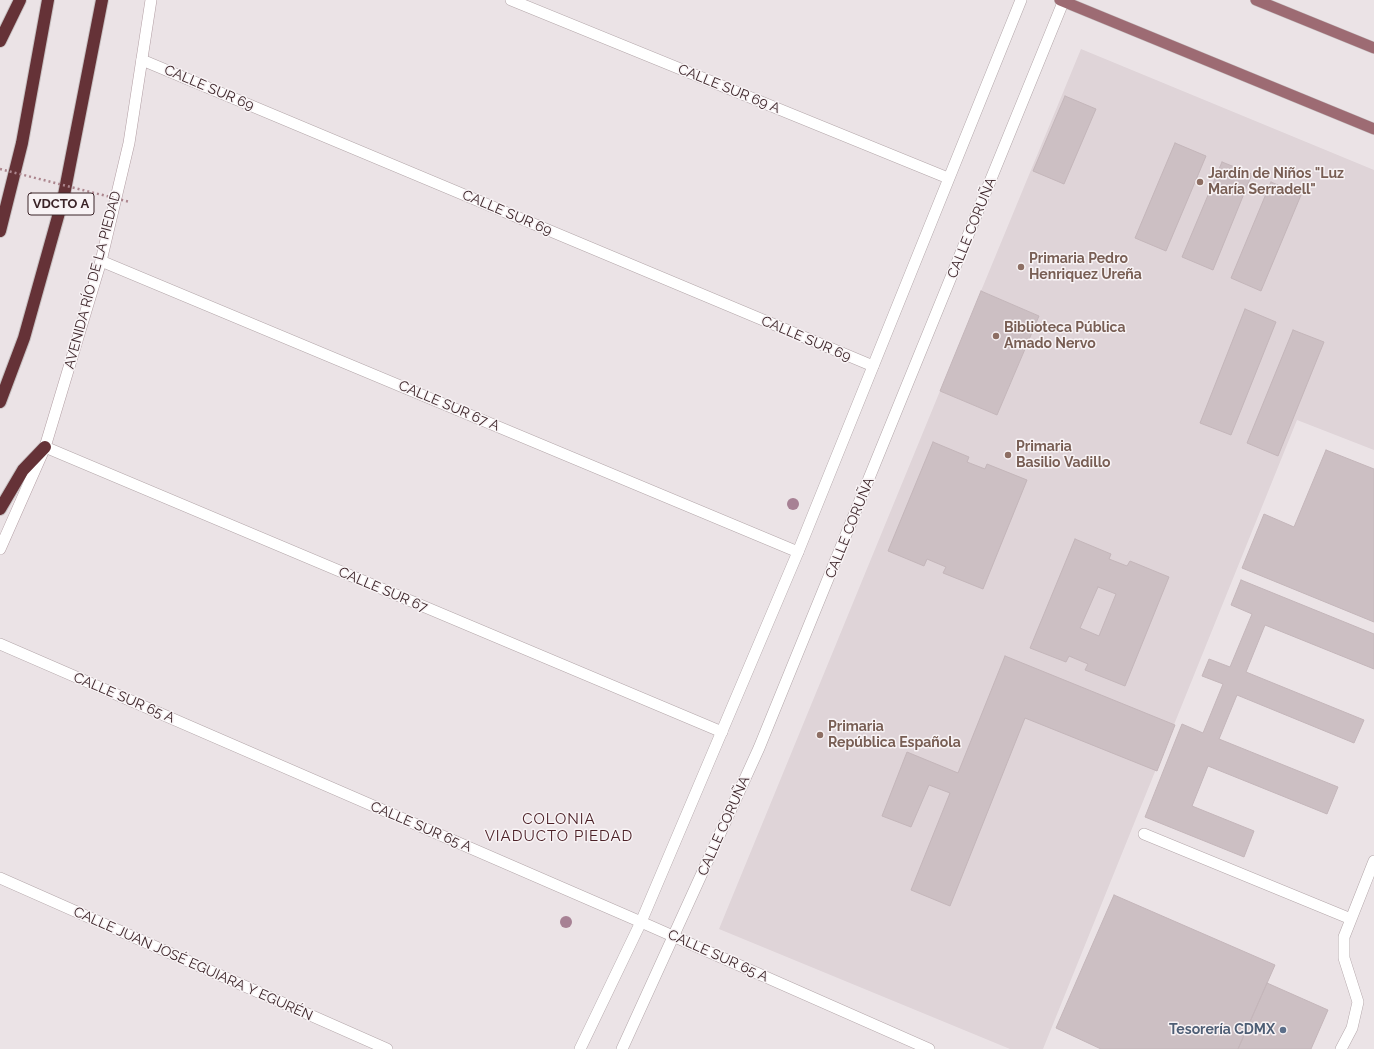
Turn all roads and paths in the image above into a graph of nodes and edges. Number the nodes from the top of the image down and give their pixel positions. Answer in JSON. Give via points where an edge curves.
{"nodes":[{"id":1,"x":20,"y":0,"type":"edge"},
{"id":2,"x":48,"y":0,"type":"edge"},
{"id":3,"x":102,"y":0,"type":"edge"},
{"id":4,"x":151,"y":0,"type":"edge"},
{"id":5,"x":511,"y":0,"type":"edge"},
{"id":6,"x":1021,"y":0,"type":"edge"},
{"id":7,"x":1062,"y":0,"type":"edge"},
{"id":8,"x":1256,"y":0,"type":"edge"},
{"id":9,"x":0,"y":41,"type":"edge"},
{"id":10,"x":1374,"y":48,"type":"edge"},
{"id":11,"x":142,"y":60,"type":"junction"},
{"id":12,"x":1374,"y":129,"type":"edge"},
{"id":13,"x":0,"y":169,"type":"edge"},
{"id":14,"x":948,"y":178,"type":"junction"},
{"id":15,"x":130,"y":202,"type":"dead end"},
{"id":16,"x":0,"y":231,"type":"edge"},
{"id":17,"x":101,"y":261,"type":"junction"},
{"id":18,"x":873,"y":366,"type":"junction"},
{"id":19,"x":0,"y":402,"type":"edge"},
{"id":20,"x":45,"y":447,"type":"junction"},
{"id":21,"x":0,"y":509,"type":"edge"},
{"id":22,"x":0,"y":549,"type":"edge"},
{"id":23,"x":798,"y":552,"type":"junction"},
{"id":24,"x":0,"y":644,"type":"edge"},
{"id":25,"x":722,"y":732,"type":"junction"},
{"id":26,"x":1144,"y":834,"type":"dead end"},
{"id":27,"x":1374,"y":861,"type":"edge"},
{"id":28,"x":0,"y":878,"type":"edge"},
{"id":29,"x":1351,"y":918,"type":"junction"},
{"id":30,"x":641,"y":922,"type":"junction"},
{"id":31,"x":674,"y":936,"type":"junction"},
{"id":32,"x":387,"y":1049,"type":"edge"},
{"id":33,"x":580,"y":1049,"type":"edge"},
{"id":34,"x":622,"y":1049,"type":"edge"},
{"id":35,"x":929,"y":1049,"type":"edge"},
{"id":36,"x":1341,"y":1049,"type":"edge"}],
"edges":[{"from":1,"to":9,"type":"highway"},
{"from":2,"to":16,"type":"highway","number":"VDCTO A","via":[[22,143]]},
{"from":3,"to":19,"type":"highway","number":"VDCTO A","via":[[64,195],[24,338]]},
{"from":4,"to":11,"type":"street","name":"AVENIDA RÍO DE LA PIEDAD"},
{"from":5,"to":14,"type":"street","name":"CALLE SUR 69 A"},
{"from":6,"to":14,"type":"street"},
{"from":7,"to":12,"type":"main road"},
{"from":7,"to":31,"type":"street","name":"CALLE CORUÑA","via":[[759,748]]},
{"from":8,"to":10,"type":"main road"},
{"from":11,"to":17,"type":"street","name":"AVENIDA RÍO DE LA PIEDAD","via":[[129,142]]},
{"from":11,"to":18,"type":"street","name":"CALLE SUR 69"},
{"from":13,"to":15,"type":"path","bridge":true},
{"from":14,"to":18,"type":"street"},
{"from":17,"to":20,"type":"street","name":"AVENIDA RÍO DE LA PIEDAD"},
{"from":17,"to":23,"type":"street","name":"CALLE SUR 67 A"},
{"from":18,"to":23,"type":"street"},
{"from":20,"to":21,"type":"highway","via":[[23,470]]},
{"from":20,"to":22,"type":"street","name":"AVENIDA RÍO DE LA PIEDAD"},
{"from":20,"to":25,"type":"street","name":"CALLE SUR 67"},
{"from":23,"to":25,"type":"street"},
{"from":24,"to":30,"type":"street","name":"CALLE SUR 65 A"},
{"from":25,"to":30,"type":"street"},
{"from":26,"to":29,"type":"street"},
{"from":27,"to":29,"type":"street"},
{"from":28,"to":32,"type":"street","name":"CALLE JUAN JOSÉ EGUIARA Y EGURÉN"},
{"from":29,"to":36,"type":"street","via":[[1344,937],[1344,958],[1358,1002],[1352,1028]]},
{"from":30,"to":31,"type":"street","name":"CALLE SUR 65 A"},
{"from":30,"to":33,"type":"street"},
{"from":31,"to":34,"type":"street","name":"CALLE CORUÑA"},
{"from":31,"to":35,"type":"street","name":"CALLE SUR 65 A"}]}
